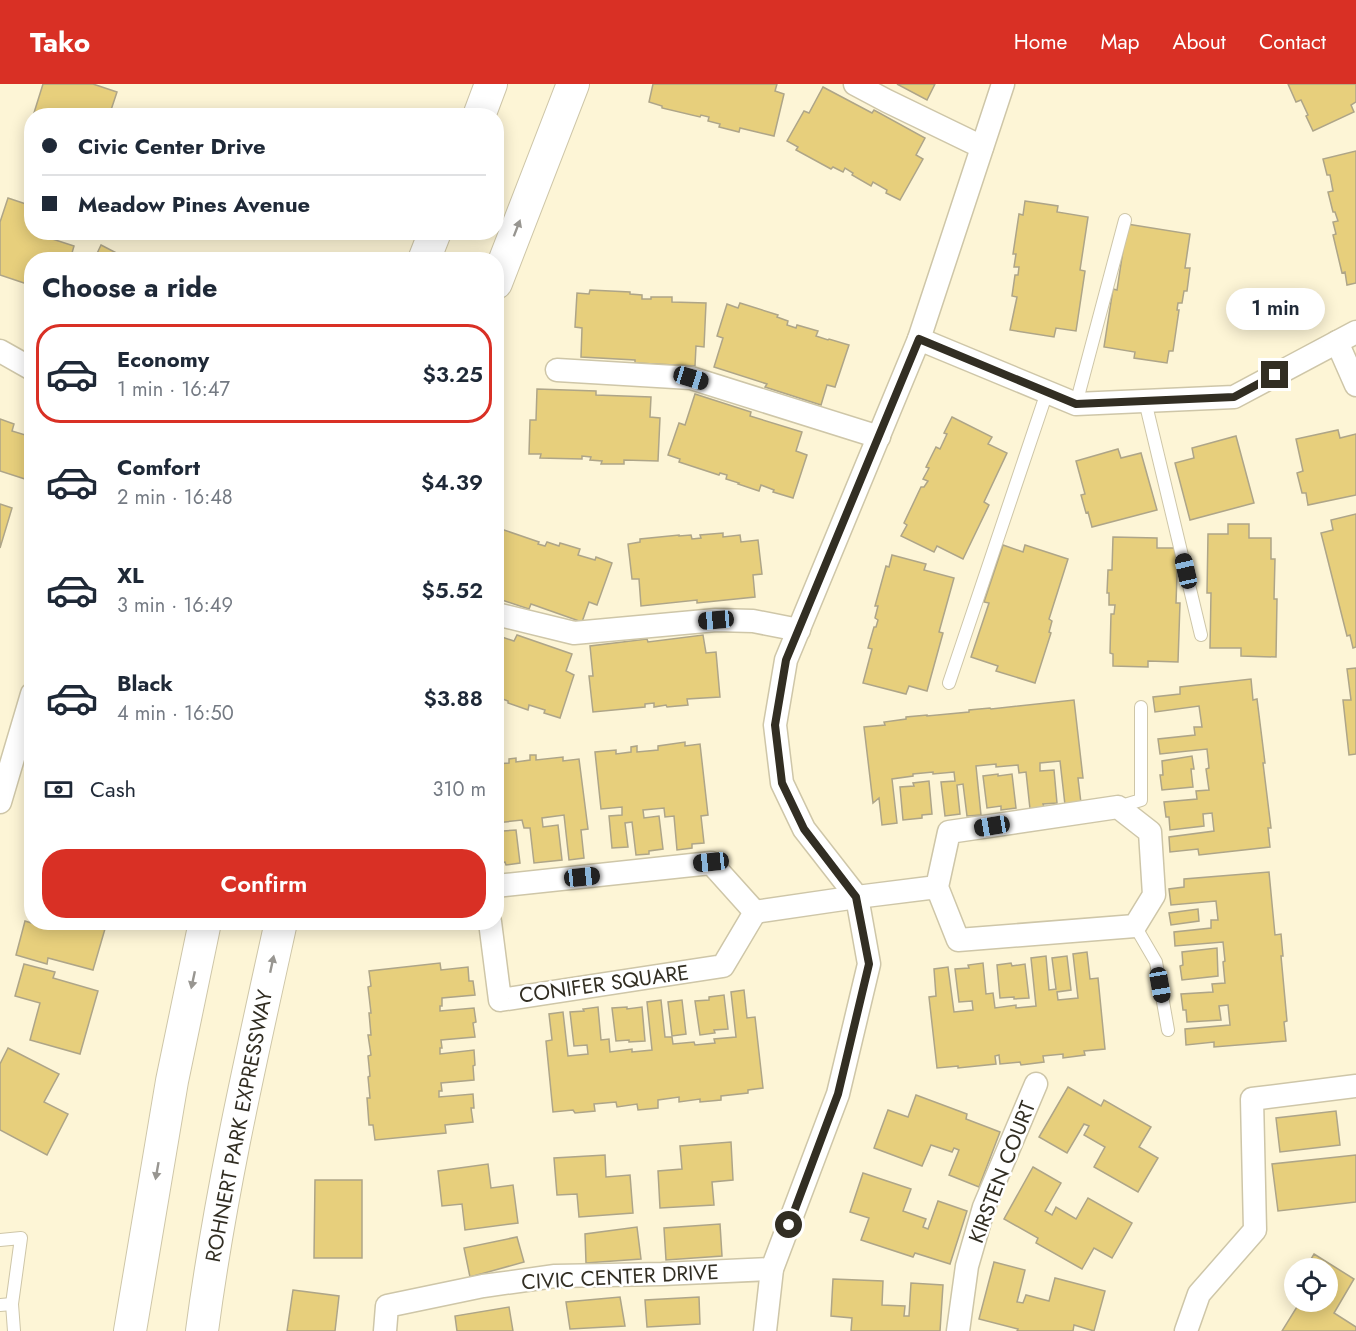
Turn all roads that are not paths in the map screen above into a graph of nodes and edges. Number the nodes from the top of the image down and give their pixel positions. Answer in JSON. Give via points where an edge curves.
{"nodes":[{"id":1,"x":491,"y":84,"type":"edge"},
{"id":2,"x":573,"y":84,"type":"edge"},
{"id":3,"x":855,"y":84,"type":"edge"},
{"id":4,"x":1003,"y":84,"type":"edge"},
{"id":5,"x":482,"y":108,"type":"edge"},
{"id":6,"x":982,"y":147,"type":"junction"},
{"id":7,"x":1125,"y":220,"type":"dead end"},
{"id":8,"x":504,"y":262,"type":"edge"},
{"id":9,"x":1346,"y":337,"type":"edge"},
{"id":10,"x":919,"y":339,"type":"junction"},
{"id":11,"x":0,"y":351,"type":"edge"},
{"id":12,"x":24,"y":364,"type":"edge"},
{"id":13,"x":557,"y":370,"type":"dead end"},
{"id":14,"x":1356,"y":385,"type":"edge"},
{"id":15,"x":1047,"y":392,"type":"junction"},
{"id":16,"x":1145,"y":401,"type":"junction"},
{"id":17,"x":1076,"y":404,"type":"junction"},
{"id":18,"x":879,"y":437,"type":"junction"},
{"id":19,"x":504,"y":616,"type":"edge"},
{"id":20,"x":799,"y":630,"type":"junction"},
{"id":21,"x":1201,"y":634,"type":"dead end"},
{"id":22,"x":949,"y":683,"type":"dead end"},
{"id":23,"x":1141,"y":707,"type":"dead end"},
{"id":24,"x":24,"y":721,"type":"edge"},
{"id":25,"x":0,"y":802,"type":"edge"},
{"id":26,"x":1118,"y":807,"type":"junction"},
{"id":27,"x":504,"y":885,"type":"edge"},
{"id":28,"x":938,"y":887,"type":"junction"},
{"id":29,"x":856,"y":897,"type":"junction"},
{"id":30,"x":755,"y":912,"type":"junction"},
{"id":31,"x":1135,"y":926,"type":"junction"},
{"id":32,"x":203,"y":930,"type":"edge"},
{"id":33,"x":279,"y":930,"type":"edge"},
{"id":34,"x":490,"y":930,"type":"edge"},
{"id":35,"x":1168,"y":1030,"type":"dead end"},
{"id":36,"x":1036,"y":1084,"type":"dead end"},
{"id":37,"x":1356,"y":1086,"type":"edge"},
{"id":38,"x":0,"y":1240,"type":"edge"},
{"id":39,"x":772,"y":1269,"type":"junction"},
{"id":40,"x":6,"y":1304,"type":"edge"},
{"id":41,"x":14,"y":1331,"type":"edge"},
{"id":42,"x":130,"y":1331,"type":"edge"},
{"id":43,"x":202,"y":1331,"type":"edge"},
{"id":44,"x":385,"y":1331,"type":"edge"},
{"id":45,"x":765,"y":1331,"type":"edge"},
{"id":46,"x":958,"y":1331,"type":"edge"},
{"id":47,"x":1185,"y":1331,"type":"edge"}],
"edges":[{"from":1,"to":5,"type":"main road"},
{"from":8,"to":2,"type":"main road","one_way":true},
{"from":3,"to":6,"type":"street"},
{"from":4,"to":6,"type":"street"},
{"from":6,"to":10,"type":"street"},
{"from":7,"to":17,"type":"lane"},
{"from":9,"to":14,"type":"street"},
{"from":9,"to":16,"type":"street","via":[[1234,397]]},
{"from":10,"to":15,"type":"street"},
{"from":10,"to":18,"type":"street"},
{"from":11,"to":12,"type":"street"},
{"from":13,"to":18,"type":"street","via":[[691,378]]},
{"from":15,"to":17,"type":"street"},
{"from":15,"to":22,"type":"lane"},
{"from":16,"to":17,"type":"street"},
{"from":16,"to":21,"type":"lane"},
{"from":18,"to":20,"type":"street"},
{"from":19,"to":20,"type":"street","via":[[574,633],[716,620],[753,621]]},
{"from":20,"to":29,"type":"street","via":[[786,660],[775,725],[782,783],[804,829]]},
{"from":23,"to":26,"type":"lane","via":[[1141,800]]},
{"from":24,"to":25,"type":"street"},
{"from":26,"to":28,"type":"street","via":[[950,832]]},
{"from":26,"to":31,"type":"street","via":[[1149,832],[1154,895]]},
{"from":27,"to":30,"type":"street","via":[[711,862]]},
{"from":28,"to":29,"type":"street"},
{"from":28,"to":31,"type":"street","via":[[958,940]]},
{"from":29,"to":30,"type":"street"},
{"from":29,"to":39,"type":"street","via":[[869,964],[838,1094]]},
{"from":30,"to":34,"type":"street","name":"CONIFER SQUARE","via":[[723,966],[500,1000]]},
{"from":31,"to":35,"type":"lane","via":[[1156,962]]},
{"from":32,"to":42,"type":"main road","one_way":true,"via":[[172,1081]]},
{"from":43,"to":33,"type":"main road","name":"ROHNERT PARK EXPRESSWAY","one_way":true,"via":[[233,1148]]},
{"from":36,"to":46,"type":"street","name":"KIRSTEN COURT","via":[[984,1207],[967,1266]]},
{"from":37,"to":47,"type":"street","via":[[1252,1099],[1255,1230],[1199,1294]]},
{"from":38,"to":40,"type":"lane","via":[[21,1238]]},
{"from":39,"to":44,"type":"street","name":"CIVIC CENTER DRIVE","via":[[555,1276],[483,1286],[387,1306]]},
{"from":39,"to":45,"type":"street"},
{"from":40,"to":41,"type":"lane"}]}
